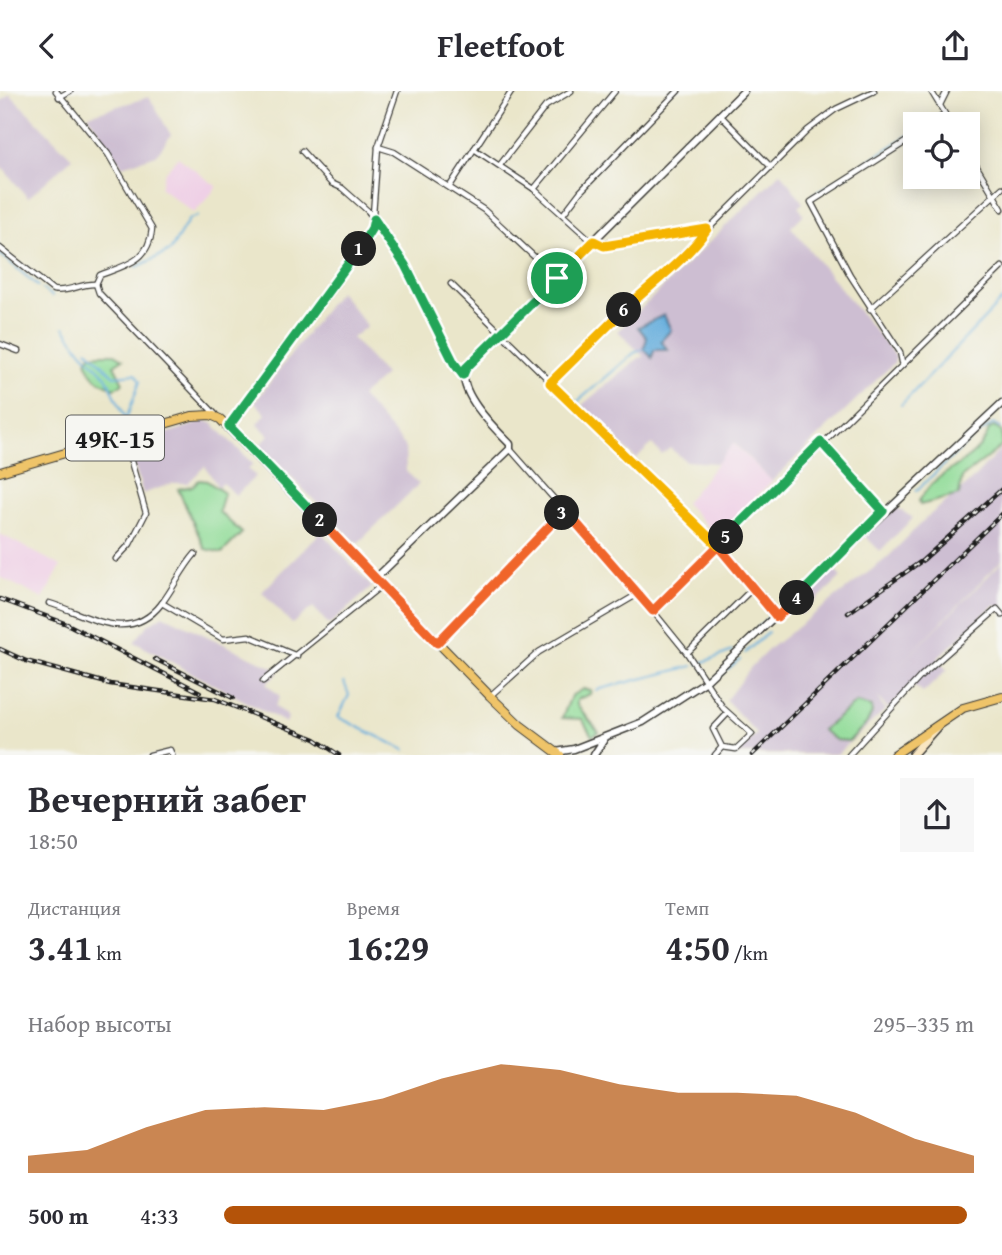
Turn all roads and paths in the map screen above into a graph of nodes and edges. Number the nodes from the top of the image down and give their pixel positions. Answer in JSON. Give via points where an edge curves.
{"nodes":[{"id":1,"x":56,"y":91,"type":"edge"},
{"id":2,"x":70,"y":91,"type":"edge"},
{"id":3,"x":397,"y":91,"type":"edge"},
{"id":4,"x":512,"y":91,"type":"edge"},
{"id":5,"x":571,"y":91,"type":"edge"},
{"id":6,"x":615,"y":91,"type":"edge"},
{"id":7,"x":678,"y":91,"type":"edge"},
{"id":8,"x":744,"y":91,"type":"edge"},
{"id":9,"x":874,"y":91,"type":"edge"},
{"id":10,"x":931,"y":91,"type":"edge"},
{"id":11,"x":947,"y":91,"type":"edge"},
{"id":12,"x":59,"y":97,"type":"junction"},
{"id":13,"x":940,"y":105,"type":"junction"},
{"id":14,"x":944,"y":112,"type":"edge"},
{"id":15,"x":720,"y":115,"type":"junction"},
{"id":16,"x":903,"y":144,"type":"edge"},
{"id":17,"x":378,"y":147,"type":"junction"},
{"id":18,"x":474,"y":149,"type":"junction"},
{"id":19,"x":302,"y":151,"type":"dead end"},
{"id":20,"x":500,"y":165,"type":"junction"},
{"id":21,"x":769,"y":166,"type":"junction"},
{"id":22,"x":980,"y":173,"type":"edge"},
{"id":23,"x":450,"y":186,"type":"junction"},
{"id":24,"x":1002,"y":188,"type":"edge"},
{"id":25,"x":534,"y":189,"type":"junction"},
{"id":26,"x":993,"y":195,"type":"junction"},
{"id":27,"x":1002,"y":209,"type":"edge"},
{"id":28,"x":564,"y":213,"type":"junction"},
{"id":29,"x":374,"y":219,"type":"junction"},
{"id":30,"x":707,"y":229,"type":"junction"},
{"id":31,"x":594,"y":241,"type":"junction"},
{"id":32,"x":0,"y":248,"type":"edge"},
{"id":33,"x":1002,"y":267,"type":"edge"},
{"id":34,"x":557,"y":278,"type":"junction"},
{"id":35,"x":96,"y":284,"type":"junction"},
{"id":36,"x":451,"y":284,"type":"dead end"},
{"id":37,"x":870,"y":309,"type":"junction"},
{"id":38,"x":500,"y":334,"type":"junction"},
{"id":39,"x":0,"y":344,"type":"edge"},
{"id":40,"x":18,"y":351,"type":"dead end"},
{"id":41,"x":902,"y":363,"type":"junction"},
{"id":42,"x":463,"y":375,"type":"junction"},
{"id":43,"x":550,"y":383,"type":"junction"},
{"id":44,"x":1002,"y":403,"type":"edge"},
{"id":45,"x":220,"y":419,"type":"junction"},
{"id":46,"x":229,"y":426,"type":"junction"},
{"id":47,"x":128,"y":435,"type":"junction"},
{"id":48,"x":821,"y":442,"type":"junction"},
{"id":49,"x":510,"y":449,"type":"junction"},
{"id":50,"x":0,"y":472,"type":"edge"},
{"id":51,"x":565,"y":510,"type":"junction"},
{"id":52,"x":883,"y":511,"type":"junction"},
{"id":53,"x":718,"y":546,"type":"junction"},
{"id":54,"x":195,"y":554,"type":"dead end"},
{"id":55,"x":116,"y":559,"type":"dead end"},
{"id":56,"x":376,"y":578,"type":"junction"},
{"id":57,"x":383,"y":585,"type":"junction"},
{"id":58,"x":754,"y":587,"type":"junction"},
{"id":59,"x":638,"y":594,"type":"junction"},
{"id":60,"x":50,"y":603,"type":"dead end"},
{"id":61,"x":162,"y":603,"type":"junction"},
{"id":62,"x":653,"y":611,"type":"junction"},
{"id":63,"x":1002,"y":615,"type":"edge"},
{"id":64,"x":777,"y":617,"type":"junction"},
{"id":65,"x":437,"y":643,"type":"junction"},
{"id":66,"x":687,"y":653,"type":"junction"},
{"id":67,"x":296,"y":656,"type":"junction"},
{"id":68,"x":263,"y":681,"type":"dead end"},
{"id":69,"x":705,"y":682,"type":"junction"},
{"id":70,"x":490,"y":696,"type":"junction"},
{"id":71,"x":1002,"y":697,"type":"edge"},
{"id":72,"x":728,"y":712,"type":"junction"},
{"id":73,"x":937,"y":727,"type":"junction"},
{"id":74,"x":607,"y":737,"type":"junction"},
{"id":75,"x":722,"y":747,"type":"junction"},
{"id":76,"x":171,"y":752,"type":"edge"},
{"id":77,"x":150,"y":754,"type":"edge"},
{"id":78,"x":555,"y":754,"type":"edge"},
{"id":79,"x":594,"y":754,"type":"edge"},
{"id":80,"x":715,"y":754,"type":"edge"},
{"id":81,"x":849,"y":754,"type":"edge"},
{"id":82,"x":894,"y":754,"type":"edge"},
{"id":83,"x":912,"y":754,"type":"edge"}],
"edges":[{"from":1,"to":12,"type":"street"},
{"from":2,"to":12,"type":"street"},
{"from":3,"to":17,"type":"street"},
{"from":4,"to":18,"type":"street"},
{"from":5,"to":20,"type":"street","via":[[546,107]]},
{"from":6,"to":25,"type":"street"},
{"from":7,"to":28,"type":"street"},
{"from":8,"to":15,"type":"street"},
{"from":9,"to":21,"type":"street","via":[[829,114]]},
{"from":10,"to":13,"type":"street"},
{"from":11,"to":13,"type":"street"},
{"from":12,"to":35,"type":"street","via":[[108,154],[152,229],[151,242],[139,260],[100,275]]},
{"from":13,"to":14,"type":"street"},
{"from":15,"to":21,"type":"street"},
{"from":15,"to":31,"type":"street"},
{"from":16,"to":37,"type":"street","via":[[811,202]]},
{"from":17,"to":23,"type":"street"},
{"from":17,"to":29,"type":"street"},
{"from":18,"to":20,"type":"street"},
{"from":18,"to":23,"type":"street"},
{"from":19,"to":29,"type":"street"},
{"from":20,"to":25,"type":"street"},
{"from":21,"to":30,"type":"street"},
{"from":22,"to":26,"type":"street"},
{"from":23,"to":34,"type":"street","via":[[484,210]]},
{"from":24,"to":26,"type":"street"},
{"from":25,"to":28,"type":"street"},
{"from":26,"to":27,"type":"street"},
{"from":26,"to":37,"type":"street"},
{"from":28,"to":31,"type":"street"},
{"from":29,"to":42,"type":"street","via":[[405,265]]},
{"from":29,"to":46,"type":"street","via":[[357,253]]},
{"from":30,"to":31,"type":"street","via":[[604,246]]},
{"from":30,"to":43,"type":"street","via":[[665,277],[655,280]]},
{"from":31,"to":34,"type":"street"},
{"from":32,"to":35,"type":"street","via":[[53,291]]},
{"from":33,"to":41,"type":"street"},
{"from":34,"to":38,"type":"street"},
{"from":35,"to":45,"type":"street","via":[[99,293]]},
{"from":36,"to":38,"type":"street"},
{"from":37,"to":41,"type":"street","via":[[900,352]]},
{"from":38,"to":42,"type":"street"},
{"from":38,"to":43,"type":"street"},
{"from":39,"to":40,"type":"street"},
{"from":41,"to":48,"type":"street"},
{"from":42,"to":49,"type":"street","via":[[471,397]]},
{"from":43,"to":53,"type":"street"},
{"from":44,"to":52,"type":"street"},
{"from":45,"to":46,"type":"main road"},
{"from":45,"to":47,"type":"main road","number":"49К-15","via":[[200,415]]},
{"from":46,"to":56,"type":"main road"},
{"from":47,"to":50,"type":"main road","number":"49К-15"},
{"from":47,"to":55,"type":"street","via":[[146,513],[130,544]]},
{"from":48,"to":52,"type":"street"},
{"from":48,"to":53,"type":"street"},
{"from":49,"to":51,"type":"street"},
{"from":49,"to":56,"type":"street"},
{"from":51,"to":59,"type":"street"},
{"from":51,"to":65,"type":"street"},
{"from":52,"to":64,"type":"street"},
{"from":53,"to":58,"type":"street"},
{"from":53,"to":62,"type":"street"},
{"from":54,"to":61,"type":"street"},
{"from":56,"to":57,"type":"main road"},
{"from":57,"to":65,"type":"main road"},
{"from":57,"to":67,"type":"street"},
{"from":58,"to":64,"type":"street"},
{"from":58,"to":66,"type":"street"},
{"from":59,"to":62,"type":"street"},
{"from":59,"to":70,"type":"street","via":[[539,652]]},
{"from":60,"to":61,"type":"street","via":[[111,627],[139,623]]},
{"from":61,"to":67,"type":"street","via":[[223,639],[249,636]]},
{"from":62,"to":66,"type":"street"},
{"from":63,"to":81,"type":"street","via":[[997,609],[921,676]]},
{"from":64,"to":69,"type":"street"},
{"from":65,"to":70,"type":"main road"},
{"from":66,"to":69,"type":"street"},
{"from":67,"to":68,"type":"street"},
{"from":69,"to":72,"type":"street"},
{"from":69,"to":74,"type":"street","via":[[665,710]]},
{"from":70,"to":78,"type":"main road"},
{"from":71,"to":73,"type":"main road","via":[[963,708]]},
{"from":72,"to":75,"type":"street","via":[[713,729]]},
{"from":72,"to":75,"type":"street","via":[[752,734],[736,749]]},
{"from":73,"to":82,"type":"main road"},
{"from":73,"to":83,"type":"main road"},
{"from":74,"to":78,"type":"street"},
{"from":74,"to":79,"type":"street"},
{"from":75,"to":80,"type":"street"},
{"from":76,"to":77,"type":"street"}]}
